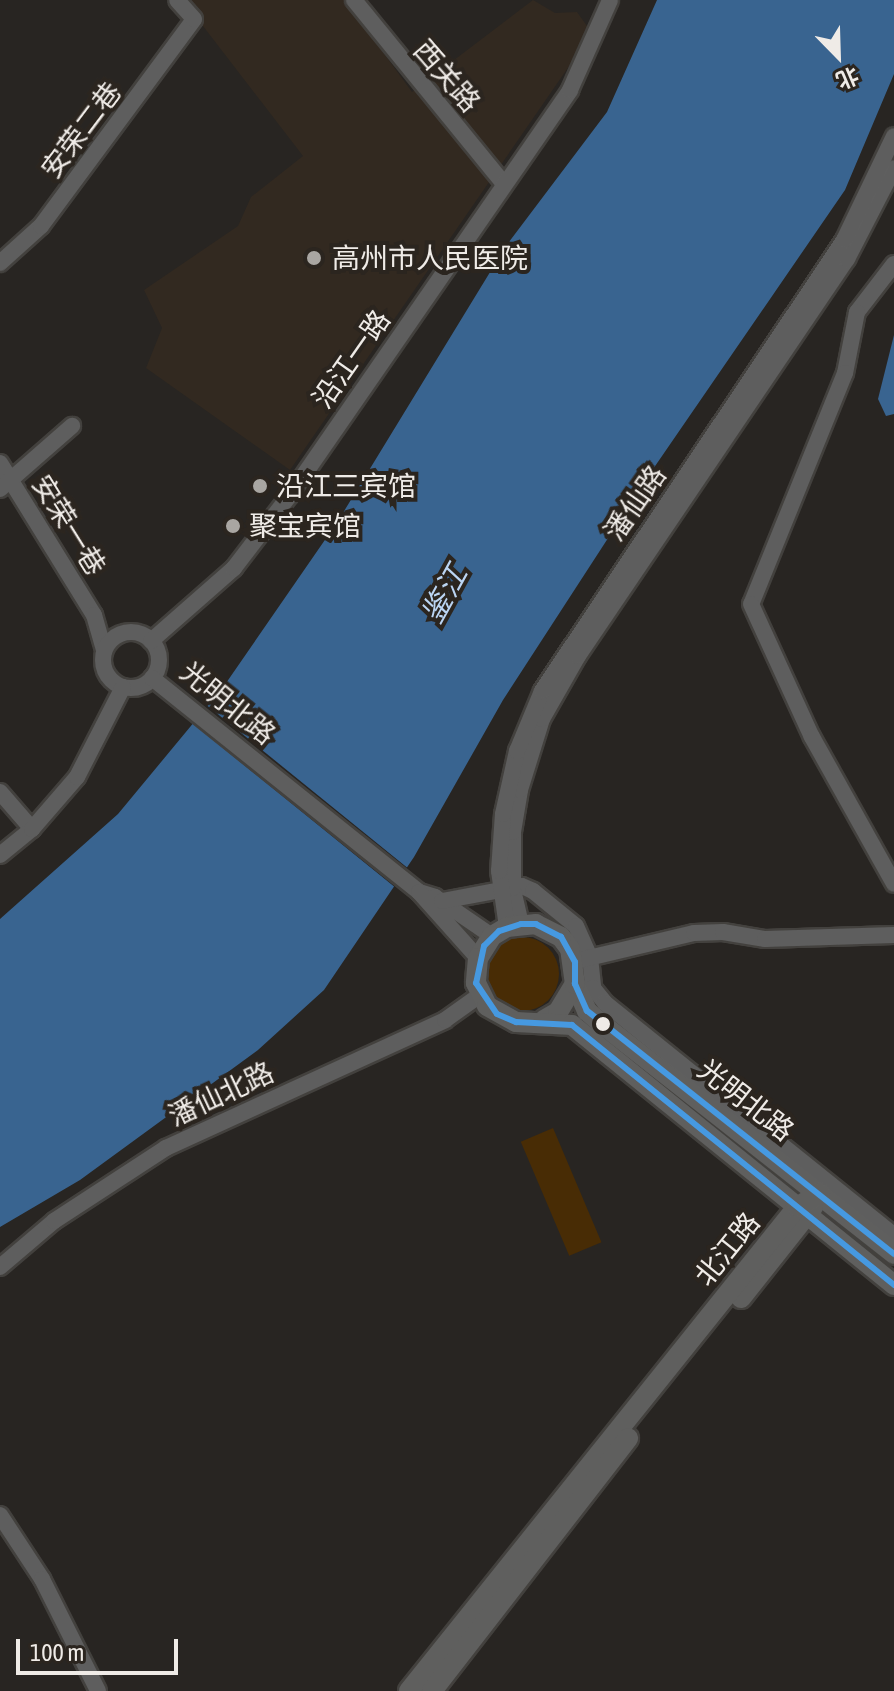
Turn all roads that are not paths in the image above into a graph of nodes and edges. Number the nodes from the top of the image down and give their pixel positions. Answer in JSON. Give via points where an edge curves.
{"nodes":[{"id":1,"x":177,"y":0,"type":"edge"},
{"id":2,"x":354,"y":0,"type":"edge"},
{"id":3,"x":610,"y":0,"type":"edge"},
{"id":4,"x":894,"y":136,"type":"edge"},
{"id":5,"x":894,"y":168,"type":"edge"},
{"id":6,"x":504,"y":184,"type":"junction"},
{"id":7,"x":0,"y":263,"type":"edge"},
{"id":8,"x":894,"y":264,"type":"edge"},
{"id":9,"x":72,"y":426,"type":"dead end"},
{"id":10,"x":0,"y":463,"type":"edge"},
{"id":11,"x":5,"y":484,"type":"edge"},
{"id":12,"x":94,"y":615,"type":"junction"},
{"id":13,"x":127,"y":632,"type":"junction"},
{"id":14,"x":151,"y":641,"type":"junction"},
{"id":15,"x":104,"y":651,"type":"junction"},
{"id":16,"x":152,"y":678,"type":"junction"},
{"id":17,"x":123,"y":687,"type":"junction"},
{"id":18,"x":0,"y":792,"type":"edge"},
{"id":19,"x":32,"y":829,"type":"junction"},
{"id":20,"x":0,"y":855,"type":"edge"},
{"id":21,"x":894,"y":884,"type":"edge"},
{"id":22,"x":507,"y":889,"type":"junction"},
{"id":23,"x":419,"y":892,"type":"junction"},
{"id":24,"x":442,"y":901,"type":"junction"},
{"id":25,"x":507,"y":929,"type":"junction"},
{"id":26,"x":894,"y":935,"type":"edge"},
{"id":27,"x":478,"y":958,"type":"junction"},
{"id":28,"x":582,"y":960,"type":"junction"},
{"id":29,"x":575,"y":984,"type":"junction"},
{"id":30,"x":480,"y":995,"type":"junction"},
{"id":31,"x":544,"y":1020,"type":"junction"},
{"id":32,"x":825,"y":1188,"type":"junction"},
{"id":33,"x":802,"y":1212,"type":"junction"},
{"id":34,"x":894,"y":1235,"type":"edge"},
{"id":35,"x":894,"y":1254,"type":"edge"},
{"id":36,"x":0,"y":1267,"type":"edge"},
{"id":37,"x":894,"y":1285,"type":"edge"},
{"id":38,"x":0,"y":1515,"type":"edge"},
{"id":39,"x":98,"y":1691,"type":"edge"},
{"id":40,"x":409,"y":1691,"type":"edge"},
{"id":41,"x":432,"y":1691,"type":"edge"}],
"edges":[{"from":1,"to":7,"type":"street","name":"安荣二巷","via":[[194,19],[41,226]]},
{"from":2,"to":6,"type":"street","name":"西关路"},
{"from":3,"to":6,"type":"street","name":"沿江一路","via":[[570,90]]},
{"from":4,"to":22,"type":"street","name":"潘仙路","via":[[844,240],[542,691],[509,778],[499,850]]},
{"from":5,"to":22,"type":"street","name":"潘仙路","via":[[829,285],[558,686],[530,750]]},
{"from":6,"to":14,"type":"street","name":"沿江一路","via":[[243,558]]},
{"from":8,"to":21,"type":"street","via":[[857,312],[845,373],[751,604],[812,737]]},
{"from":9,"to":11,"type":"street"},
{"from":10,"to":11,"type":"street","name":"安荣一巷"},
{"from":11,"to":12,"type":"street","name":"安荣一巷"},
{"from":12,"to":13,"type":"street"},
{"from":12,"to":15,"type":"street"},
{"from":13,"to":14,"type":"street"},
{"from":13,"to":15,"type":"street","via":[[113,638]]},
{"from":14,"to":16,"type":"street","via":[[158,663]]},
{"from":15,"to":17,"type":"street","via":[[104,669]]},
{"from":16,"to":17,"type":"street"},
{"from":16,"to":23,"type":"street","name":"光明北路"},
{"from":17,"to":19,"type":"street","via":[[77,777]]},
{"from":18,"to":19,"type":"street"},
{"from":19,"to":20,"type":"street"},
{"from":22,"to":24,"type":"street"},
{"from":22,"to":25,"type":"street","name":"潘仙路"},
{"from":22,"to":28,"type":"street","via":[[533,891],[566,915]]},
{"from":23,"to":24,"type":"street","name":"光明北路"},
{"from":23,"to":27,"type":"street","name":"光明北路"},
{"from":24,"to":25,"type":"street","name":"光明北路"},
{"from":25,"to":27,"type":"main road"},
{"from":25,"to":28,"type":"main road","name":"光明北路","via":[[536,924],[561,937]]},
{"from":26,"to":28,"type":"street","via":[[765,939],[694,933]]},
{"from":27,"to":30,"type":"main road"},
{"from":28,"to":29,"type":"main road"},
{"from":28,"to":32,"type":"street","via":[[605,1003]]},
{"from":29,"to":31,"type":"main road","via":[[563,1005]]},
{"from":29,"to":32,"type":"main road","name":"光明北路","via":[[587,1011],[602,1024]]},
{"from":30,"to":31,"type":"main road","name":"光明北路","via":[[506,1019]]},
{"from":30,"to":36,"type":"street","name":"潘仙北路","via":[[445,1020],[166,1148],[54,1221]]},
{"from":31,"to":33,"type":"main road","name":"光明北路","via":[[572,1025]]},
{"from":32,"to":33,"type":"main road","name":"北江路"},
{"from":32,"to":34,"type":"street"},
{"from":32,"to":35,"type":"main road","name":"光明北路"},
{"from":33,"to":37,"type":"main road","name":"光明北路"},
{"from":33,"to":40,"type":"main road","name":"北江路"},
{"from":33,"to":41,"type":"main road","name":"北江路"},
{"from":38,"to":39,"type":"street","via":[[42,1579]]}]}
